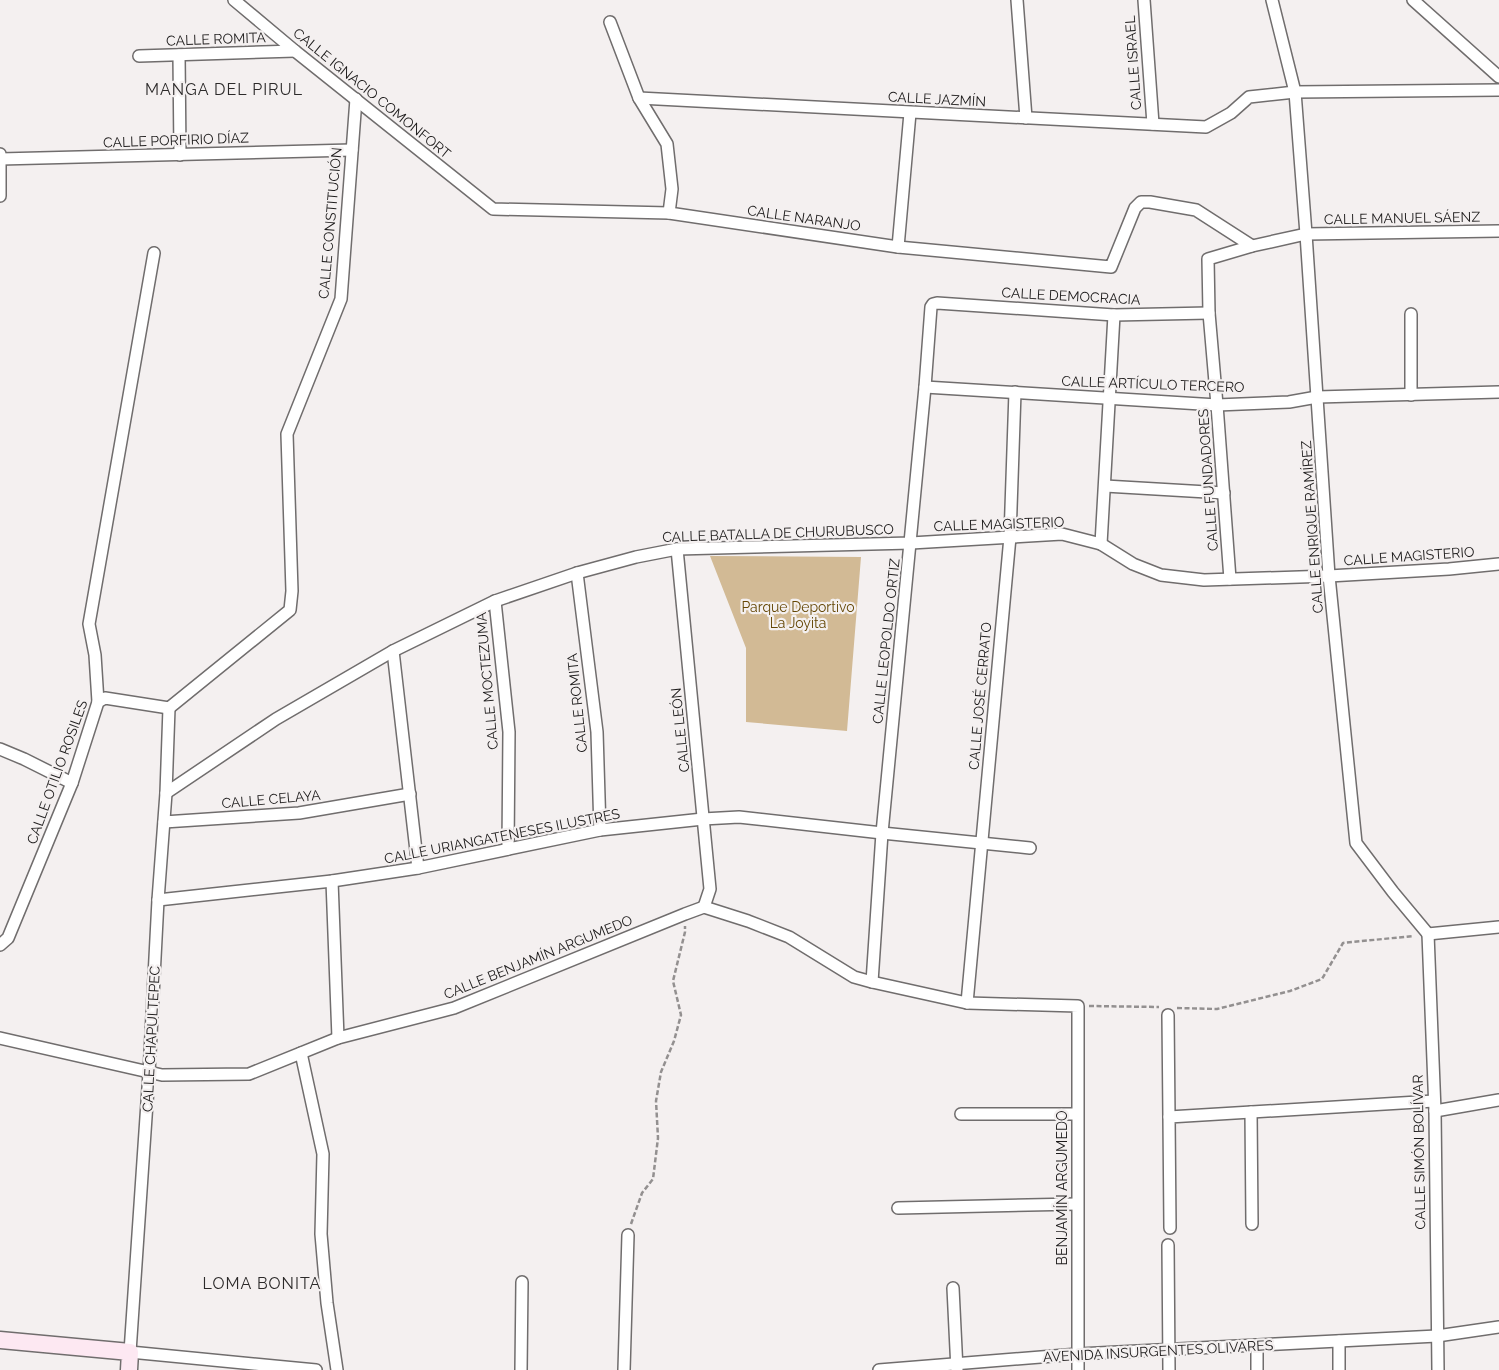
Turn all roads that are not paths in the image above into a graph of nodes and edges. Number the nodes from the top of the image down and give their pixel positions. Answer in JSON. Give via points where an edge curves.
{"nodes":[{"id":1,"x":234,"y":0,"type":"edge"},
{"id":2,"x":1017,"y":0,"type":"edge"},
{"id":3,"x":1144,"y":0,"type":"edge"},
{"id":4,"x":1272,"y":0,"type":"edge"},
{"id":5,"x":1413,"y":0,"type":"edge"},
{"id":6,"x":610,"y":22,"type":"dead end"},
{"id":7,"x":295,"y":51,"type":"junction"},
{"id":8,"x":179,"y":55,"type":"junction"},
{"id":9,"x":138,"y":56,"type":"dead end"},
{"id":10,"x":1499,"y":77,"type":"edge"},
{"id":11,"x":1499,"y":90,"type":"edge"},
{"id":12,"x":1295,"y":92,"type":"junction"},
{"id":13,"x":639,"y":98,"type":"junction"},
{"id":14,"x":356,"y":99,"type":"junction"},
{"id":15,"x":910,"y":113,"type":"junction"},
{"id":16,"x":1026,"y":118,"type":"junction"},
{"id":17,"x":1153,"y":124,"type":"junction"},
{"id":18,"x":352,"y":150,"type":"junction"},
{"id":19,"x":0,"y":154,"type":"edge"},
{"id":20,"x":180,"y":155,"type":"junction"},
{"id":21,"x":0,"y":159,"type":"edge"},
{"id":22,"x":0,"y":193,"type":"edge"},
{"id":23,"x":493,"y":209,"type":"joint"},
{"id":24,"x":669,"y":213,"type":"junction"},
{"id":25,"x":1499,"y":231,"type":"edge"},
{"id":26,"x":1306,"y":234,"type":"junction"},
{"id":27,"x":1252,"y":246,"type":"junction"},
{"id":28,"x":898,"y":247,"type":"junction"},
{"id":29,"x":154,"y":253,"type":"dead end"},
{"id":30,"x":933,"y":304,"type":"joint"},
{"id":31,"x":1208,"y":313,"type":"junction"},
{"id":32,"x":1411,"y":314,"type":"dead end"},
{"id":33,"x":1114,"y":315,"type":"junction"},
{"id":34,"x":925,"y":387,"type":"junction"},
{"id":35,"x":1015,"y":392,"type":"junction"},
{"id":36,"x":1499,"y":392,"type":"edge"},
{"id":37,"x":1411,"y":395,"type":"junction"},
{"id":38,"x":1317,"y":397,"type":"junction"},
{"id":39,"x":1110,"y":399,"type":"junction"},
{"id":40,"x":1217,"y":405,"type":"junction"},
{"id":41,"x":1105,"y":486,"type":"junction"},
{"id":42,"x":1224,"y":493,"type":"junction"},
{"id":43,"x":1010,"y":537,"type":"junction"},
{"id":44,"x":911,"y":543,"type":"junction"},
{"id":45,"x":1101,"y":544,"type":"junction"},
{"id":46,"x":677,"y":550,"type":"junction"},
{"id":47,"x":1499,"y":564,"type":"edge"},
{"id":48,"x":577,"y":573,"type":"junction"},
{"id":49,"x":1329,"y":576,"type":"junction"},
{"id":50,"x":1230,"y":579,"type":"junction"},
{"id":51,"x":495,"y":601,"type":"junction"},
{"id":52,"x":392,"y":651,"type":"junction"},
{"id":53,"x":98,"y":702,"type":"junction"},
{"id":54,"x":169,"y":708,"type":"junction"},
{"id":55,"x":0,"y":749,"type":"edge"},
{"id":56,"x":72,"y":783,"type":"junction"},
{"id":57,"x":166,"y":793,"type":"junction"},
{"id":58,"x":410,"y":794,"type":"junction"},
{"id":59,"x":703,"y":819,"type":"junction"},
{"id":60,"x":164,"y":822,"type":"junction"},
{"id":61,"x":600,"y":830,"type":"junction"},
{"id":62,"x":882,"y":833,"type":"junction"},
{"id":63,"x":982,"y":843,"type":"junction"},
{"id":64,"x":1030,"y":848,"type":"dead end"},
{"id":65,"x":508,"y":849,"type":"junction"},
{"id":66,"x":418,"y":868,"type":"junction"},
{"id":67,"x":332,"y":881,"type":"junction"},
{"id":68,"x":158,"y":900,"type":"junction"},
{"id":69,"x":704,"y":907,"type":"junction"},
{"id":70,"x":1499,"y":927,"type":"edge"},
{"id":71,"x":1428,"y":934,"type":"junction"},
{"id":72,"x":0,"y":944,"type":"edge"},
{"id":73,"x":872,"y":982,"type":"junction"},
{"id":74,"x":967,"y":1002,"type":"junction"},
{"id":75,"x":1171,"y":1010,"type":"road end"},
{"id":76,"x":0,"y":1038,"type":"edge"},
{"id":77,"x":338,"y":1038,"type":"junction"},
{"id":78,"x":301,"y":1053,"type":"junction"},
{"id":79,"x":149,"y":1073,"type":"junction"},
{"id":80,"x":1499,"y":1100,"type":"edge"},
{"id":81,"x":1434,"y":1106,"type":"junction"},
{"id":82,"x":1252,"y":1112,"type":"junction"},
{"id":83,"x":961,"y":1114,"type":"dead end"},
{"id":84,"x":1077,"y":1114,"type":"junction"},
{"id":85,"x":1169,"y":1117,"type":"junction"},
{"id":86,"x":1077,"y":1204,"type":"junction"},
{"id":87,"x":898,"y":1208,"type":"dead end"},
{"id":88,"x":1252,"y":1224,"type":"dead end"},
{"id":89,"x":1170,"y":1228,"type":"dead end"},
{"id":90,"x":628,"y":1235,"type":"road end"},
{"id":91,"x":1168,"y":1245,"type":"dead end"},
{"id":92,"x":522,"y":1282,"type":"dead end"},
{"id":93,"x":953,"y":1288,"type":"dead end"},
{"id":94,"x":1499,"y":1327,"type":"edge"},
{"id":95,"x":1437,"y":1336,"type":"junction"},
{"id":96,"x":0,"y":1340,"type":"edge"},
{"id":97,"x":1339,"y":1341,"type":"junction"},
{"id":98,"x":1257,"y":1345,"type":"junction"},
{"id":99,"x":1168,"y":1350,"type":"junction"},
{"id":100,"x":130,"y":1352,"type":"junction"},
{"id":101,"x":1078,"y":1354,"type":"junction"},
{"id":102,"x":957,"y":1367,"type":"edge"},
{"id":103,"x":129,"y":1370,"type":"edge"},
{"id":104,"x":316,"y":1370,"type":"edge"},
{"id":105,"x":337,"y":1370,"type":"edge"},
{"id":106,"x":521,"y":1370,"type":"edge"},
{"id":107,"x":624,"y":1370,"type":"edge"},
{"id":108,"x":879,"y":1370,"type":"edge"},
{"id":109,"x":1078,"y":1370,"type":"edge"},
{"id":110,"x":1169,"y":1370,"type":"edge"},
{"id":111,"x":1257,"y":1370,"type":"edge"},
{"id":112,"x":1338,"y":1370,"type":"edge"},
{"id":113,"x":1438,"y":1370,"type":"edge"}],
"edges":[{"from":1,"to":7,"type":"street","name":"CALLE IGNACIO COMONFORT"},
{"from":2,"to":16,"type":"street"},
{"from":3,"to":17,"type":"street","name":"CALLE ISRAEL"},
{"from":4,"to":12,"type":"street","name":"CALLE ENRIQUE RAMÍREZ"},
{"from":5,"to":10,"type":"street"},
{"from":6,"to":13,"type":"street"},
{"from":7,"to":8,"type":"street","name":"CALLE ROMITA"},
{"from":7,"to":14,"type":"street","name":"CALLE IGNACIO COMONFORT"},
{"from":8,"to":9,"type":"street","name":"CALLE ROMITA"},
{"from":8,"to":20,"type":"street"},
{"from":11,"to":12,"type":"street"},
{"from":12,"to":17,"type":"street","name":"CALLE JAZMÍN","via":[[1249,97],[1231,113],[1206,127]]},
{"from":12,"to":26,"type":"street","name":"CALLE ENRIQUE RAMÍREZ"},
{"from":13,"to":15,"type":"street","name":"CALLE JAZMÍN"},
{"from":13,"to":24,"type":"street","via":[[667,144],[672,189]]},
{"from":14,"to":18,"type":"street","name":"CALLE CONSTITUCIÓN"},
{"from":14,"to":23,"type":"street","name":"CALLE IGNACIO COMONFORT"},
{"from":15,"to":16,"type":"street","name":"CALLE JAZMÍN"},
{"from":15,"to":28,"type":"street"},
{"from":16,"to":17,"type":"street","name":"CALLE JAZMÍN"},
{"from":18,"to":20,"type":"street","name":"CALLE PORFIRIO DÍAZ"},
{"from":18,"to":54,"type":"street","name":"CALLE CONSTITUCIÓN","via":[[341,299],[287,434],[290,610]]},
{"from":19,"to":21,"type":"street"},
{"from":20,"to":21,"type":"street","name":"CALLE PORFIRIO DÍAZ"},
{"from":21,"to":22,"type":"street"},
{"from":23,"to":24,"type":"street","name":"CALLE NARANJO"},
{"from":24,"to":28,"type":"street","name":"CALLE NARANJO"},
{"from":25,"to":26,"type":"street","name":"CALLE MANUEL SÁENZ"},
{"from":26,"to":27,"type":"street"},
{"from":26,"to":38,"type":"street","name":"CALLE ENRIQUE RAMÍREZ"},
{"from":27,"to":28,"type":"street","name":"CALLE NARANJO","via":[[1196,210],[1141,202],[1135,208],[1111,267]]},
{"from":27,"to":31,"type":"street","name":"CALLE FUNDADORES","via":[[1208,259]]},
{"from":29,"to":53,"type":"street","via":[[89,624]]},
{"from":30,"to":33,"type":"street","name":"CALLE DEMOCRACIA"},
{"from":30,"to":34,"type":"street","name":"CALLE LEOPOLDO ORTIZ"},
{"from":31,"to":33,"type":"street","name":"CALLE DEMOCRACIA"},
{"from":31,"to":40,"type":"street","name":"CALLE FUNDADORES"},
{"from":32,"to":37,"type":"street"},
{"from":33,"to":39,"type":"street"},
{"from":34,"to":35,"type":"street","name":"CALLE ARTÍCULO TERCERO"},
{"from":34,"to":44,"type":"street","name":"CALLE LEOPOLDO ORTIZ"},
{"from":35,"to":39,"type":"street","name":"CALLE ARTÍCULO TERCERO"},
{"from":35,"to":43,"type":"street","name":"CALLE JOSÉ CERRATO"},
{"from":36,"to":37,"type":"street","name":"CALLE ARTÍCULO TERCERO"},
{"from":37,"to":38,"type":"street","name":"CALLE ARTÍCULO TERCERO"},
{"from":38,"to":40,"type":"street","name":"CALLE ARTÍCULO TERCERO","via":[[1289,402]]},
{"from":38,"to":49,"type":"street","name":"CALLE ENRIQUE RAMÍREZ"},
{"from":39,"to":40,"type":"street","name":"CALLE ARTÍCULO TERCERO"},
{"from":39,"to":41,"type":"street"},
{"from":40,"to":42,"type":"street","name":"CALLE FUNDADORES"},
{"from":41,"to":42,"type":"street"},
{"from":41,"to":45,"type":"street"},
{"from":42,"to":50,"type":"street","name":"CALLE FUNDADORES"},
{"from":43,"to":44,"type":"street","name":"CALLE MAGISTERIO"},
{"from":43,"to":45,"type":"street","name":"CALLE MAGISTERIO","via":[[1062,534]]},
{"from":43,"to":63,"type":"street","name":"CALLE JOSÉ CERRATO"},
{"from":44,"to":46,"type":"street","name":"CALLE BATALLA DE CHURUBUSCO"},
{"from":44,"to":62,"type":"street","name":"CALLE LEOPOLDO ORTIZ"},
{"from":45,"to":50,"type":"street","name":"CALLE MAGISTERIO","via":[[1133,564],[1161,575],[1204,580]]},
{"from":46,"to":48,"type":"street","name":"CALLE BATALLA DE CHURUBUSCO"},
{"from":46,"to":59,"type":"street","name":"CALLE LEÓN"},
{"from":47,"to":49,"type":"street","name":"CALLE MAGISTERIO"},
{"from":48,"to":51,"type":"street","name":"CALLE BATALLA DE CHURUBUSCO"},
{"from":48,"to":61,"type":"street","name":"CALLE ROMITA","via":[[596,732]]},
{"from":49,"to":50,"type":"street","name":"CALLE MAGISTERIO"},
{"from":49,"to":71,"type":"street","name":"CALLE ENRIQUE RAMÍREZ","via":[[1356,843]]},
{"from":51,"to":52,"type":"street","name":"CALLE BATALLA DE CHURUBUSCO"},
{"from":51,"to":65,"type":"street","name":"CALLE MOCTEZUMA","via":[[509,732]]},
{"from":52,"to":57,"type":"street","name":"CALLE BATALLA DE CHURUBUSCO","via":[[276,719]]},
{"from":52,"to":58,"type":"street"},
{"from":53,"to":54,"type":"street","name":"CALLE OTILIO ROSILES","via":[[105,698]]},
{"from":53,"to":56,"type":"street","name":"CALLE OTILIO ROSILES"},
{"from":54,"to":57,"type":"street","name":"CALLE CHAPULTEPEC"},
{"from":55,"to":56,"type":"street"},
{"from":56,"to":72,"type":"street","name":"CALLE OTILIO ROSILES","via":[[8,938]]},
{"from":57,"to":60,"type":"street","name":"CALLE CHAPULTEPEC"},
{"from":58,"to":60,"type":"street","name":"CALLE CELAYA","via":[[299,814]]},
{"from":58,"to":66,"type":"street"},
{"from":59,"to":61,"type":"street","name":"CALLE URIANGATENESES ILUSTRES"},
{"from":59,"to":62,"type":"street","name":"CALLE URIANGATENESES ILUSTRES","via":[[739,817]]},
{"from":59,"to":69,"type":"street","name":"CALLE LEÓN","via":[[710,889]]},
{"from":60,"to":68,"type":"street","name":"CALLE CHAPULTEPEC"},
{"from":61,"to":65,"type":"street","name":"CALLE URIANGATENESES ILUSTRES"},
{"from":62,"to":63,"type":"street","name":"CALLE URIANGATENESES ILUSTRES"},
{"from":62,"to":73,"type":"street","name":"CALLE LEOPOLDO ORTIZ"},
{"from":63,"to":64,"type":"street","name":"CALLE URIANGATENESES ILUSTRES"},
{"from":63,"to":74,"type":"street","name":"CALLE JOSÉ CERRATO"},
{"from":65,"to":66,"type":"street","name":"CALLE URIANGATENESES ILUSTRES"},
{"from":66,"to":67,"type":"street","name":"CALLE URIANGATENESES ILUSTRES"},
{"from":67,"to":68,"type":"street","name":"CALLE URIANGATENESES ILUSTRES"},
{"from":67,"to":77,"type":"street"},
{"from":68,"to":79,"type":"street","name":"CALLE CHAPULTEPEC"},
{"from":69,"to":73,"type":"street","via":[[789,936],[854,977]]},
{"from":69,"to":77,"type":"street","name":"CALLE BENJAMÍN ARGUMEDO","via":[[454,1008]]},
{"from":70,"to":71,"type":"street"},
{"from":71,"to":81,"type":"street","name":"CALLE SIMÓN BOLÍVAR"},
{"from":73,"to":74,"type":"street"},
{"from":74,"to":84,"type":"street","name":"BENJAMÍN ARGUMEDO","via":[[1078,1006]]},
{"from":75,"to":85,"type":"street"},
{"from":76,"to":79,"type":"street","name":"CALLE BENJAMÍN ARGUMEDO"},
{"from":77,"to":78,"type":"street","name":"CALLE BENJAMÍN ARGUMEDO"},
{"from":78,"to":79,"type":"street","name":"CALLE BENJAMÍN ARGUMEDO","via":[[250,1074]]},
{"from":78,"to":105,"type":"street","via":[[323,1154],[321,1234]]},
{"from":79,"to":100,"type":"street","name":"CALLE CHAPULTEPEC"},
{"from":80,"to":81,"type":"street"},
{"from":81,"to":82,"type":"street"},
{"from":81,"to":95,"type":"street","name":"CALLE SIMÓN BOLÍVAR"},
{"from":82,"to":85,"type":"street"},
{"from":82,"to":88,"type":"street"},
{"from":83,"to":84,"type":"street"},
{"from":84,"to":86,"type":"street","name":"BENJAMÍN ARGUMEDO"},
{"from":85,"to":89,"type":"street"},
{"from":86,"to":87,"type":"street"},
{"from":86,"to":101,"type":"street","name":"BENJAMÍN ARGUMEDO"},
{"from":90,"to":107,"type":"street"},
{"from":91,"to":99,"type":"street"},
{"from":92,"to":106,"type":"street"},
{"from":93,"to":102,"type":"street"},
{"from":94,"to":95,"type":"street","name":"AVENIDA INSURGENTES OLIVARES"},
{"from":95,"to":97,"type":"street","name":"AVENIDA INSURGENTES OLIVARES"},
{"from":95,"to":113,"type":"street","name":"CALLE SIMÓN BOLÍVAR"},
{"from":96,"to":100,"type":"street"},
{"from":97,"to":98,"type":"street","name":"AVENIDA INSURGENTES OLIVARES"},
{"from":97,"to":112,"type":"street"},
{"from":98,"to":99,"type":"street","name":"AVENIDA INSURGENTES OLIVARES"},
{"from":98,"to":111,"type":"street"},
{"from":99,"to":101,"type":"street","name":"AVENIDA INSURGENTES OLIVARES"},
{"from":99,"to":110,"type":"street"},
{"from":100,"to":103,"type":"street","name":"CALLE CHAPULTEPEC"},
{"from":100,"to":104,"type":"street"},
{"from":101,"to":102,"type":"street","name":"AVENIDA INSURGENTES OLIVARES"},
{"from":101,"to":109,"type":"street","name":"BENJAMÍN ARGUMEDO"},
{"from":102,"to":108,"type":"street","name":"AVENIDA INSURGENTES OLIVARES"}]}
